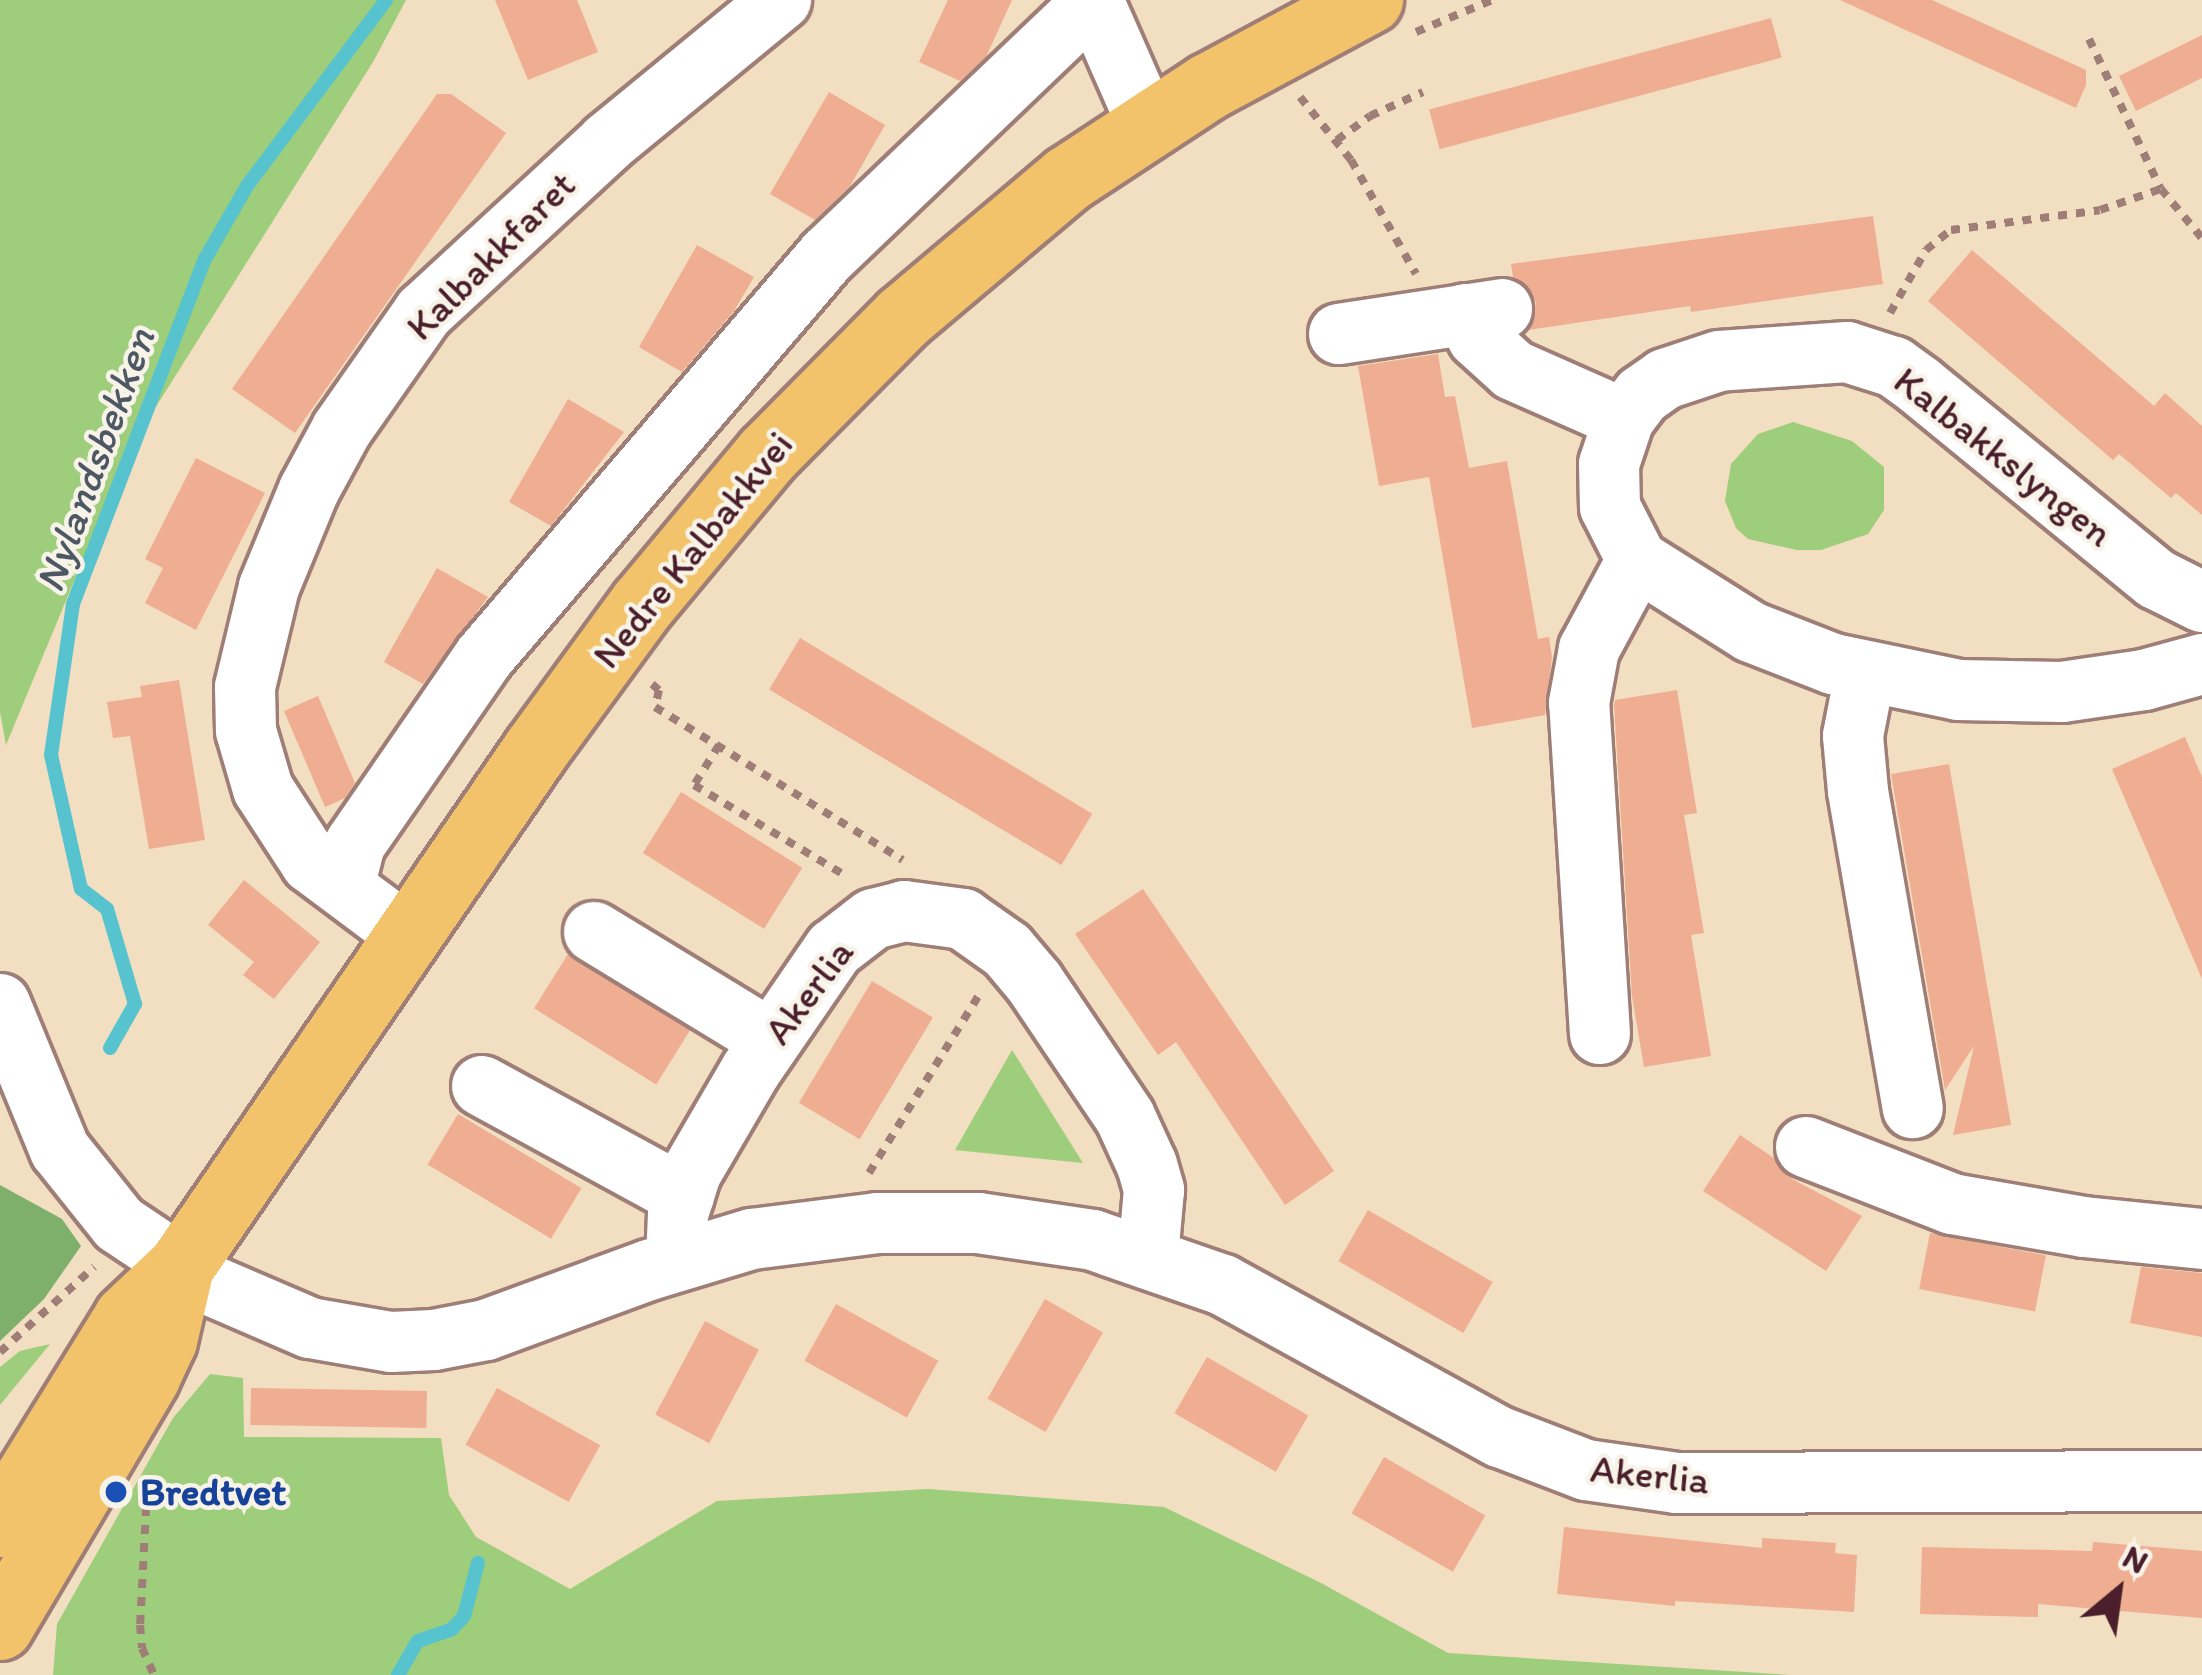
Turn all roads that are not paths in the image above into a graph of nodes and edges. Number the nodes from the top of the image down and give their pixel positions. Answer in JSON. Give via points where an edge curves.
{"nodes":[{"id":1,"x":781,"y":0,"type":"edge"},
{"id":2,"x":1094,"y":1,"type":"edge"},
{"id":3,"x":1391,"y":17,"type":"edge"},
{"id":4,"x":1147,"y":123,"type":"junction"},
{"id":5,"x":1339,"y":334,"type":"dead end"},
{"id":6,"x":1624,"y":419,"type":"junction"},
{"id":7,"x":1637,"y":560,"type":"junction"},
{"id":8,"x":2202,"y":602,"type":"edge"},
{"id":9,"x":2202,"y":664,"type":"edge"},
{"id":10,"x":1865,"y":674,"type":"junction"},
{"id":11,"x":344,"y":887,"type":"junction"},
{"id":12,"x":593,"y":932,"type":"dead end"},
{"id":13,"x":406,"y":934,"type":"junction"},
{"id":14,"x":0,"y":1004,"type":"edge"},
{"id":15,"x":1600,"y":1034,"type":"dead end"},
{"id":16,"x":771,"y":1040,"type":"junction"},
{"id":17,"x":482,"y":1086,"type":"dead end"},
{"id":18,"x":1912,"y":1108,"type":"dead end"},
{"id":19,"x":1806,"y":1148,"type":"dead end"},
{"id":20,"x":684,"y":1196,"type":"junction"},
{"id":21,"x":2202,"y":1238,"type":"edge"},
{"id":22,"x":1148,"y":1256,"type":"junction"},
{"id":23,"x":676,"y":1261,"type":"junction"},
{"id":24,"x":181,"y":1268,"type":"junction"},
{"id":25,"x":2202,"y":1481,"type":"edge"},
{"id":26,"x":0,"y":1524,"type":"edge"},
{"id":27,"x":0,"y":1627,"type":"edge"}],
"edges":[{"from":1,"to":11,"type":"street","name":"Kalbakkfaret","via":[[608,142],[424,312],[309,490],[251,648],[246,731],[263,789],[311,863]]},
{"from":2,"to":4,"type":"street"},
{"from":2,"to":11,"type":"street","via":[[827,256],[484,657],[355,844]]},
{"from":3,"to":4,"type":"main road","name":"Nedre Kalbakkvei","via":[[1292,37]]},
{"from":4,"to":13,"type":"main road","name":"Nedre Kalbakkvei","via":[[978,252],[767,454],[643,604]]},
{"from":5,"to":6,"type":"street","via":[[1466,314],[1478,338],[1513,370]]},
{"from":6,"to":7,"type":"street","via":[[1607,489]]},
{"from":6,"to":8,"type":"street","name":"Kalbakkslyngen","via":[[1665,379],[1704,364],[1822,350],[1873,359],[1919,385],[2156,579]]},
{"from":7,"to":10,"type":"street","via":[[1751,632]]},
{"from":7,"to":15,"type":"street","via":[[1589,649],[1579,703]]},
{"from":9,"to":10,"type":"street","via":[[2062,692],[1958,690]]},
{"from":10,"to":18,"type":"street","via":[[1852,736]]},
{"from":11,"to":13,"type":"street","name":"Kalbakkfaret"},
{"from":12,"to":16,"type":"street"},
{"from":13,"to":24,"type":"main road","name":"Nedre Kalbakkvei"},
{"from":14,"to":24,"type":"street","name":"Akerlia","via":[[61,1150],[119,1224]]},
{"from":16,"to":20,"type":"street","name":"Akerlia","via":[[704,1144]]},
{"from":16,"to":22,"type":"street","name":"Akerlia","via":[[859,926],[915,913],[963,919],[1007,950],[1125,1117],[1154,1190]]},
{"from":17,"to":20,"type":"street"},
{"from":19,"to":21,"type":"street","via":[[1952,1204]]},
{"from":20,"to":23,"type":"street","name":"Akerlia"},
{"from":22,"to":23,"type":"street","name":"Akerlia","via":[[978,1223],[848,1225]]},
{"from":22,"to":25,"type":"street","name":"Akerlia","via":[[1279,1313],[1500,1437],[1586,1470],[1677,1483]]},
{"from":23,"to":24,"type":"street","name":"Akerlia","via":[[486,1330],[391,1342],[310,1328]]},
{"from":24,"to":26,"type":"main road","name":"Nedre Kalbakkvei","via":[[127,1318]]},
{"from":24,"to":27,"type":"main road","name":"Nedre Kalbakkvei","via":[[147,1377]]}]}
